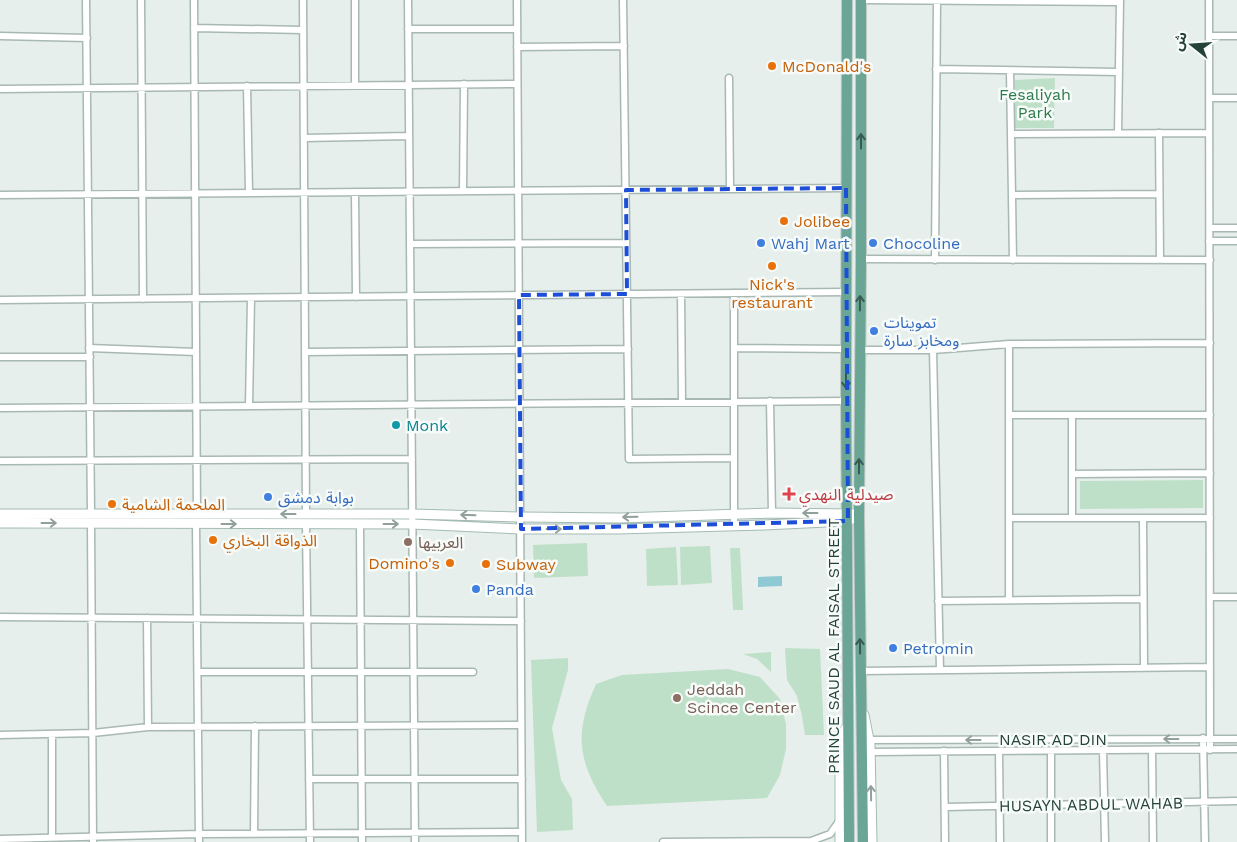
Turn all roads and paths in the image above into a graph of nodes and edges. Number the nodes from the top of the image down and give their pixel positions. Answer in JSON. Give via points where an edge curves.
{"nodes":[{"id":1,"x":86,"y":0,"type":"edge"},
{"id":2,"x":141,"y":0,"type":"edge"},
{"id":3,"x":194,"y":0,"type":"edge"},
{"id":4,"x":303,"y":0,"type":"edge"},
{"id":5,"x":356,"y":0,"type":"edge"},
{"id":6,"x":408,"y":0,"type":"edge"},
{"id":7,"x":516,"y":0,"type":"edge"},
{"id":8,"x":624,"y":0,"type":"edge"},
{"id":9,"x":846,"y":0,"type":"edge"},
{"id":10,"x":861,"y":0,"type":"edge"},
{"id":11,"x":937,"y":0,"type":"edge"},
{"id":12,"x":995,"y":0,"type":"edge"},
{"id":13,"x":1209,"y":0,"type":"edge"},
{"id":14,"x":1120,"y":1,"type":"edge"},
{"id":15,"x":194,"y":28,"type":"junction"},
{"id":16,"x":408,"y":29,"type":"junction"},
{"id":17,"x":517,"y":29,"type":"junction"},
{"id":18,"x":303,"y":30,"type":"junction"},
{"id":19,"x":0,"y":36,"type":"edge"},
{"id":20,"x":1210,"y":36,"type":"junction"},
{"id":21,"x":1237,"y":36,"type":"edge"},
{"id":22,"x":87,"y":38,"type":"junction"},
{"id":23,"x":624,"y":46,"type":"junction"},
{"id":24,"x":517,"y":48,"type":"junction"},
{"id":25,"x":936,"y":69,"type":"junction"},
{"id":26,"x":1010,"y":71,"type":"junction"},
{"id":27,"x":1119,"y":72,"type":"junction"},
{"id":28,"x":729,"y":78,"type":"dead end"},
{"id":29,"x":409,"y":84,"type":"junction"},
{"id":30,"x":464,"y":84,"type":"junction"},
{"id":31,"x":517,"y":84,"type":"junction"},
{"id":32,"x":355,"y":85,"type":"junction"},
{"id":33,"x":247,"y":86,"type":"junction"},
{"id":34,"x":303,"y":86,"type":"junction"},
{"id":35,"x":141,"y":87,"type":"junction"},
{"id":36,"x":194,"y":87,"type":"junction"},
{"id":37,"x":88,"y":88,"type":"junction"},
{"id":38,"x":0,"y":89,"type":"edge"},
{"id":39,"x":1210,"y":98,"type":"junction"},
{"id":40,"x":1237,"y":98,"type":"edge"},
{"id":41,"x":1210,"y":132,"type":"junction"},
{"id":42,"x":1118,"y":133,"type":"junction"},
{"id":43,"x":1159,"y":133,"type":"junction"},
{"id":44,"x":1011,"y":134,"type":"junction"},
{"id":45,"x":409,"y":136,"type":"junction"},
{"id":46,"x":304,"y":138,"type":"junction"},
{"id":47,"x":846,"y":188,"type":"junction"},
{"id":48,"x":730,"y":189,"type":"junction"},
{"id":49,"x":626,"y":190,"type":"junction"},
{"id":50,"x":463,"y":191,"type":"junction"},
{"id":51,"x":518,"y":191,"type":"junction"},
{"id":52,"x":355,"y":192,"type":"junction"},
{"id":53,"x":410,"y":192,"type":"junction"},
{"id":54,"x":249,"y":193,"type":"junction"},
{"id":55,"x":304,"y":193,"type":"junction"},
{"id":56,"x":142,"y":194,"type":"junction"},
{"id":57,"x":195,"y":194,"type":"junction"},
{"id":58,"x":1158,"y":194,"type":"junction"},
{"id":59,"x":0,"y":195,"type":"edge"},
{"id":60,"x":88,"y":195,"type":"junction"},
{"id":61,"x":1012,"y":195,"type":"junction"},
{"id":62,"x":1210,"y":228,"type":"junction"},
{"id":63,"x":1237,"y":228,"type":"edge"},
{"id":64,"x":1210,"y":241,"type":"junction"},
{"id":65,"x":1237,"y":241,"type":"edge"},
{"id":66,"x":626,"y":243,"type":"junction"},
{"id":67,"x":410,"y":244,"type":"junction"},
{"id":68,"x":518,"y":244,"type":"junction"},
{"id":69,"x":861,"y":259,"type":"junction"},
{"id":70,"x":935,"y":260,"type":"junction"},
{"id":71,"x":1013,"y":260,"type":"junction"},
{"id":72,"x":1160,"y":260,"type":"junction"},
{"id":73,"x":1210,"y":260,"type":"junction"},
{"id":74,"x":847,"y":292,"type":"junction"},
{"id":75,"x":734,"y":293,"type":"junction"},
{"id":76,"x":627,"y":294,"type":"junction"},
{"id":77,"x":681,"y":294,"type":"junction"},
{"id":78,"x":518,"y":295,"type":"junction"},
{"id":79,"x":410,"y":296,"type":"junction"},
{"id":80,"x":305,"y":297,"type":"junction"},
{"id":81,"x":356,"y":297,"type":"junction"},
{"id":82,"x":143,"y":298,"type":"junction"},
{"id":83,"x":195,"y":298,"type":"junction"},
{"id":84,"x":251,"y":298,"type":"junction"},
{"id":85,"x":89,"y":299,"type":"junction"},
{"id":86,"x":0,"y":300,"type":"edge"},
{"id":87,"x":1210,"y":343,"type":"junction"},
{"id":88,"x":1009,"y":344,"type":"junction"},
{"id":89,"x":90,"y":348,"type":"junction"},
{"id":90,"x":734,"y":348,"type":"junction"},
{"id":91,"x":628,"y":349,"type":"junction"},
{"id":92,"x":846,"y":349,"type":"junction"},
{"id":93,"x":519,"y":350,"type":"junction"},
{"id":94,"x":859,"y":350,"type":"junction"},
{"id":95,"x":933,"y":350,"type":"junction"},
{"id":96,"x":196,"y":352,"type":"junction"},
{"id":97,"x":305,"y":352,"type":"junction"},
{"id":98,"x":411,"y":352,"type":"junction"},
{"id":99,"x":0,"y":357,"type":"edge"},
{"id":100,"x":90,"y":357,"type":"junction"},
{"id":101,"x":770,"y":401,"type":"junction"},
{"id":102,"x":846,"y":401,"type":"junction"},
{"id":103,"x":628,"y":402,"type":"junction"},
{"id":104,"x":682,"y":402,"type":"junction"},
{"id":105,"x":734,"y":402,"type":"junction"},
{"id":106,"x":519,"y":403,"type":"junction"},
{"id":107,"x":411,"y":404,"type":"junction"},
{"id":108,"x":305,"y":405,"type":"junction"},
{"id":109,"x":196,"y":406,"type":"junction"},
{"id":110,"x":249,"y":406,"type":"junction"},
{"id":111,"x":90,"y":407,"type":"junction"},
{"id":112,"x":0,"y":408,"type":"edge"},
{"id":113,"x":1009,"y":415,"type":"junction"},
{"id":114,"x":1072,"y":415,"type":"junction"},
{"id":115,"x":1210,"y":415,"type":"junction"},
{"id":116,"x":734,"y":458,"type":"junction"},
{"id":117,"x":412,"y":459,"type":"junction"},
{"id":118,"x":196,"y":460,"type":"junction"},
{"id":119,"x":306,"y":460,"type":"junction"},
{"id":120,"x":0,"y":461,"type":"edge"},
{"id":121,"x":90,"y":461,"type":"junction"},
{"id":122,"x":1072,"y":474,"type":"junction"},
{"id":123,"x":1210,"y":474,"type":"junction"},
{"id":124,"x":772,"y":513,"type":"junction"},
{"id":125,"x":0,"y":514,"type":"edge"},
{"id":126,"x":197,"y":514,"type":"junction"},
{"id":127,"x":306,"y":514,"type":"junction"},
{"id":128,"x":412,"y":514,"type":"junction"},
{"id":129,"x":733,"y":515,"type":"junction"},
{"id":130,"x":859,"y":515,"type":"junction"},
{"id":131,"x":521,"y":517,"type":"junction"},
{"id":132,"x":656,"y":517,"type":"junction"},
{"id":133,"x":848,"y":517,"type":"junction"},
{"id":134,"x":91,"y":518,"type":"junction"},
{"id":135,"x":1009,"y":518,"type":"junction"},
{"id":136,"x":1072,"y":518,"type":"junction"},
{"id":137,"x":1142,"y":518,"type":"junction"},
{"id":138,"x":1210,"y":518,"type":"junction"},
{"id":139,"x":0,"y":523,"type":"edge"},
{"id":140,"x":196,"y":524,"type":"junction"},
{"id":141,"x":306,"y":524,"type":"junction"},
{"id":142,"x":360,"y":524,"type":"junction"},
{"id":143,"x":412,"y":524,"type":"junction"},
{"id":144,"x":734,"y":526,"type":"junction"},
{"id":145,"x":658,"y":528,"type":"junction"},
{"id":146,"x":521,"y":529,"type":"junction"},
{"id":147,"x":1210,"y":597,"type":"junction"},
{"id":148,"x":1237,"y":597,"type":"edge"},
{"id":149,"x":1143,"y":599,"type":"junction"},
{"id":150,"x":1009,"y":600,"type":"junction"},
{"id":151,"x":938,"y":601,"type":"junction"},
{"id":152,"x":0,"y":617,"type":"edge"},
{"id":153,"x":92,"y":618,"type":"junction"},
{"id":154,"x":147,"y":618,"type":"junction"},
{"id":155,"x":197,"y":618,"type":"junction"},
{"id":156,"x":307,"y":619,"type":"junction"},
{"id":157,"x":361,"y":620,"type":"junction"},
{"id":158,"x":413,"y":620,"type":"junction"},
{"id":159,"x":521,"y":621,"type":"junction"},
{"id":160,"x":1210,"y":667,"type":"junction"},
{"id":161,"x":1144,"y":668,"type":"junction"},
{"id":162,"x":940,"y":670,"type":"junction"},
{"id":163,"x":860,"y":671,"type":"junction"},
{"id":164,"x":198,"y":672,"type":"junction"},
{"id":165,"x":308,"y":672,"type":"junction"},
{"id":166,"x":361,"y":672,"type":"junction"},
{"id":167,"x":413,"y":672,"type":"junction"},
{"id":168,"x":473,"y":672,"type":"dead end"},
{"id":169,"x":861,"y":702,"type":"junction"},
{"id":170,"x":848,"y":706,"type":"junction"},
{"id":171,"x":522,"y":725,"type":"junction"},
{"id":172,"x":198,"y":726,"type":"junction"},
{"id":173,"x":255,"y":726,"type":"junction"},
{"id":174,"x":308,"y":726,"type":"junction"},
{"id":175,"x":361,"y":726,"type":"junction"},
{"id":176,"x":414,"y":726,"type":"junction"},
{"id":177,"x":148,"y":727,"type":"junction"},
{"id":178,"x":93,"y":733,"type":"junction"},
{"id":179,"x":52,"y":734,"type":"junction"},
{"id":180,"x":0,"y":735,"type":"edge"},
{"id":181,"x":1206,"y":738,"type":"junction"},
{"id":182,"x":1237,"y":739,"type":"edge"},
{"id":183,"x":870,"y":740,"type":"junction"},
{"id":184,"x":1237,"y":749,"type":"edge"},
{"id":185,"x":1103,"y":750,"type":"junction"},
{"id":186,"x":1152,"y":750,"type":"junction"},
{"id":187,"x":1203,"y":750,"type":"junction"},
{"id":188,"x":1210,"y":750,"type":"junction"},
{"id":189,"x":999,"y":751,"type":"junction"},
{"id":190,"x":1051,"y":751,"type":"junction"},
{"id":191,"x":871,"y":752,"type":"junction"},
{"id":192,"x":944,"y":752,"type":"junction"},
{"id":193,"x":309,"y":779,"type":"junction"},
{"id":194,"x":362,"y":779,"type":"junction"},
{"id":195,"x":414,"y":779,"type":"junction"},
{"id":196,"x":522,"y":779,"type":"junction"},
{"id":197,"x":1203,"y":801,"type":"junction"},
{"id":198,"x":1237,"y":801,"type":"edge"},
{"id":199,"x":1152,"y":802,"type":"junction"},
{"id":200,"x":1104,"y":803,"type":"junction"},
{"id":201,"x":1052,"y":804,"type":"junction"},
{"id":202,"x":999,"y":806,"type":"junction"},
{"id":203,"x":945,"y":807,"type":"junction"},
{"id":204,"x":840,"y":820,"type":"junction"},
{"id":205,"x":522,"y":832,"type":"junction"},
{"id":206,"x":310,"y":833,"type":"junction"},
{"id":207,"x":362,"y":833,"type":"junction"},
{"id":208,"x":415,"y":833,"type":"junction"},
{"id":209,"x":199,"y":834,"type":"junction"},
{"id":210,"x":254,"y":834,"type":"junction"},
{"id":211,"x":52,"y":837,"type":"junction"},
{"id":212,"x":0,"y":838,"type":"edge"},
{"id":213,"x":93,"y":840,"type":"edge"},
{"id":214,"x":811,"y":841,"type":"edge"},
{"id":215,"x":200,"y":842,"type":"edge"},
{"id":216,"x":310,"y":842,"type":"edge"},
{"id":217,"x":362,"y":842,"type":"edge"},
{"id":218,"x":415,"y":842,"type":"edge"},
{"id":219,"x":522,"y":842,"type":"edge"},
{"id":220,"x":663,"y":842,"type":"edge"},
{"id":221,"x":840,"y":842,"type":"edge"},
{"id":222,"x":849,"y":842,"type":"edge"},
{"id":223,"x":863,"y":842,"type":"edge"},
{"id":224,"x":872,"y":842,"type":"edge"},
{"id":225,"x":945,"y":842,"type":"edge"},
{"id":226,"x":1000,"y":842,"type":"edge"},
{"id":227,"x":1051,"y":842,"type":"edge"},
{"id":228,"x":1105,"y":842,"type":"edge"},
{"id":229,"x":1153,"y":842,"type":"edge"},
{"id":230,"x":1205,"y":842,"type":"edge"}],
"edges":[{"from":1,"to":22,"type":"street"},
{"from":2,"to":35,"type":"street"},
{"from":3,"to":15,"type":"street"},
{"from":4,"to":18,"type":"street"},
{"from":5,"to":32,"type":"street"},
{"from":6,"to":16,"type":"street"},
{"from":7,"to":17,"type":"street"},
{"from":8,"to":23,"type":"street"},
{"from":9,"to":47,"type":"main road","name":"PRINCE SAUD AL FAISAL STREET"},
{"from":10,"to":11,"type":"street"},
{"from":69,"to":10,"type":"main road","name":"PRINCE SAUD AL FAISAL STREET","one_way":true},
{"from":11,"to":12,"type":"street"},
{"from":11,"to":25,"type":"street"},
{"from":12,"to":14,"type":"street"},
{"from":13,"to":20,"type":"street"},
{"from":14,"to":27,"type":"street"},
{"from":15,"to":18,"type":"street"},
{"from":15,"to":36,"type":"street"},
{"from":16,"to":17,"type":"street"},
{"from":16,"to":29,"type":"street"},
{"from":17,"to":24,"type":"street"},
{"from":18,"to":34,"type":"street"},
{"from":19,"to":22,"type":"street"},
{"from":20,"to":21,"type":"street"},
{"from":20,"to":39,"type":"street"},
{"from":22,"to":37,"type":"street"},
{"from":23,"to":24,"type":"street"},
{"from":23,"to":49,"type":"street"},
{"from":24,"to":31,"type":"street"},
{"from":25,"to":26,"type":"street"},
{"from":25,"to":70,"type":"street"},
{"from":26,"to":27,"type":"street"},
{"from":26,"to":44,"type":"street"},
{"from":27,"to":42,"type":"street"},
{"from":28,"to":48,"type":"street"},
{"from":29,"to":30,"type":"street"},
{"from":29,"to":32,"type":"street"},
{"from":29,"to":45,"type":"street"},
{"from":30,"to":31,"type":"street"},
{"from":30,"to":50,"type":"street"},
{"from":31,"to":51,"type":"street"},
{"from":32,"to":34,"type":"street"},
{"from":33,"to":34,"type":"street"},
{"from":33,"to":36,"type":"street"},
{"from":33,"to":54,"type":"street"},
{"from":34,"to":46,"type":"street"},
{"from":35,"to":36,"type":"street"},
{"from":35,"to":37,"type":"street"},
{"from":35,"to":56,"type":"street"},
{"from":36,"to":57,"type":"street"},
{"from":37,"to":38,"type":"street"},
{"from":37,"to":60,"type":"street"},
{"from":39,"to":40,"type":"street"},
{"from":39,"to":41,"type":"street"},
{"from":41,"to":43,"type":"street"},
{"from":41,"to":62,"type":"street"},
{"from":42,"to":43,"type":"street"},
{"from":42,"to":44,"type":"street"},
{"from":43,"to":58,"type":"street"},
{"from":44,"to":61,"type":"street"},
{"from":45,"to":46,"type":"street"},
{"from":45,"to":53,"type":"street"},
{"from":46,"to":55,"type":"street"},
{"from":47,"to":48,"type":"street"},
{"from":47,"to":74,"type":"main road","name":"PRINCE SAUD AL FAISAL STREET"},
{"from":48,"to":49,"type":"street"},
{"from":49,"to":51,"type":"street"},
{"from":49,"to":66,"type":"street"},
{"from":50,"to":51,"type":"street"},
{"from":50,"to":53,"type":"street"},
{"from":51,"to":68,"type":"street"},
{"from":52,"to":53,"type":"street"},
{"from":52,"to":55,"type":"street"},
{"from":52,"to":81,"type":"street"},
{"from":53,"to":67,"type":"street"},
{"from":54,"to":55,"type":"street"},
{"from":54,"to":57,"type":"street"},
{"from":55,"to":80,"type":"street"},
{"from":56,"to":57,"type":"street"},
{"from":56,"to":60,"type":"street"},
{"from":56,"to":82,"type":"street"},
{"from":57,"to":83,"type":"street"},
{"from":58,"to":61,"type":"street"},
{"from":58,"to":72,"type":"street"},
{"from":59,"to":60,"type":"street"},
{"from":60,"to":85,"type":"street"},
{"from":61,"to":71,"type":"street"},
{"from":62,"to":63,"type":"street"},
{"from":62,"to":64,"type":"street"},
{"from":64,"to":65,"type":"street"},
{"from":64,"to":73,"type":"street"},
{"from":66,"to":68,"type":"street"},
{"from":66,"to":76,"type":"street"},
{"from":67,"to":68,"type":"street"},
{"from":67,"to":79,"type":"street"},
{"from":68,"to":78,"type":"street"},
{"from":69,"to":70,"type":"street"},
{"from":94,"to":69,"type":"main road","name":"PRINCE SAUD AL FAISAL STREET","one_way":true},
{"from":70,"to":71,"type":"street"},
{"from":71,"to":72,"type":"street"},
{"from":72,"to":73,"type":"street"},
{"from":73,"to":87,"type":"street"},
{"from":74,"to":75,"type":"street"},
{"from":74,"to":92,"type":"main road","name":"PRINCE SAUD AL FAISAL STREET"},
{"from":75,"to":77,"type":"street"},
{"from":75,"to":90,"type":"street"},
{"from":76,"to":77,"type":"street"},
{"from":76,"to":78,"type":"street"},
{"from":76,"to":91,"type":"street"},
{"from":77,"to":104,"type":"street"},
{"from":78,"to":79,"type":"street"},
{"from":78,"to":93,"type":"street"},
{"from":79,"to":81,"type":"street"},
{"from":79,"to":98,"type":"street"},
{"from":80,"to":81,"type":"street"},
{"from":80,"to":84,"type":"street"},
{"from":80,"to":97,"type":"street"},
{"from":82,"to":83,"type":"street"},
{"from":82,"to":85,"type":"street"},
{"from":83,"to":84,"type":"street"},
{"from":83,"to":96,"type":"street"},
{"from":84,"to":110,"type":"street"},
{"from":85,"to":86,"type":"street"},
{"from":85,"to":89,"type":"street"},
{"from":87,"to":88,"type":"street"},
{"from":87,"to":115,"type":"street"},
{"from":88,"to":95,"type":"street"},
{"from":88,"to":113,"type":"street"},
{"from":89,"to":96,"type":"street"},
{"from":89,"to":100,"type":"street"},
{"from":90,"to":92,"type":"street"},
{"from":90,"to":105,"type":"street"},
{"from":91,"to":93,"type":"street"},
{"from":91,"to":103,"type":"street"},
{"from":92,"to":102,"type":"main road","name":"PRINCE SAUD AL FAISAL STREET","one_way":true},
{"from":93,"to":98,"type":"street"},
{"from":93,"to":106,"type":"street"},
{"from":94,"to":95,"type":"street"},
{"from":130,"to":94,"type":"main road","name":"PRINCE SAUD AL FAISAL STREET","one_way":true},
{"from":95,"to":151,"type":"street"},
{"from":96,"to":109,"type":"street"},
{"from":97,"to":98,"type":"street"},
{"from":97,"to":108,"type":"street"},
{"from":98,"to":107,"type":"street"},
{"from":99,"to":100,"type":"street"},
{"from":100,"to":111,"type":"street"},
{"from":101,"to":102,"type":"street"},
{"from":101,"to":105,"type":"street"},
{"from":101,"to":124,"type":"street"},
{"from":102,"to":133,"type":"main road","name":"PRINCE SAUD AL FAISAL STREET"},
{"from":103,"to":104,"type":"street"},
{"from":103,"to":106,"type":"street"},
{"from":103,"to":116,"type":"street","via":[[629,459]]},
{"from":104,"to":105,"type":"street"},
{"from":105,"to":116,"type":"street"},
{"from":106,"to":107,"type":"street"},
{"from":106,"to":131,"type":"street"},
{"from":107,"to":108,"type":"street"},
{"from":107,"to":117,"type":"street"},
{"from":108,"to":110,"type":"street"},
{"from":108,"to":119,"type":"street"},
{"from":109,"to":110,"type":"street"},
{"from":109,"to":111,"type":"street"},
{"from":109,"to":118,"type":"street"},
{"from":111,"to":112,"type":"street"},
{"from":111,"to":121,"type":"street"},
{"from":113,"to":114,"type":"street"},
{"from":113,"to":135,"type":"street"},
{"from":114,"to":115,"type":"street"},
{"from":114,"to":122,"type":"street"},
{"from":115,"to":123,"type":"street"},
{"from":116,"to":129,"type":"street"},
{"from":117,"to":119,"type":"street"},
{"from":117,"to":128,"type":"street"},
{"from":118,"to":119,"type":"street"},
{"from":118,"to":121,"type":"street"},
{"from":118,"to":126,"type":"street"},
{"from":119,"to":127,"type":"street"},
{"from":120,"to":121,"type":"street"},
{"from":121,"to":134,"type":"street"},
{"from":122,"to":123,"type":"street"},
{"from":122,"to":136,"type":"street"},
{"from":123,"to":138,"type":"street"},
{"from":124,"to":129,"type":"street"},
{"from":133,"to":124,"type":"street","one_way":true},
{"from":125,"to":134,"type":"street"},
{"from":127,"to":126,"type":"street","one_way":true},
{"from":126,"to":134,"type":"street"},
{"from":127,"to":128,"type":"street"},
{"from":131,"to":128,"type":"street","one_way":true},
{"from":128,"to":143,"type":"street"},
{"from":129,"to":132,"type":"street"},
{"from":129,"to":144,"type":"street"},
{"from":130,"to":133,"type":"street"},
{"from":163,"to":130,"type":"main road","name":"PRINCE SAUD AL FAISAL STREET","one_way":true},
{"from":132,"to":131,"type":"street","one_way":true},
{"from":131,"to":146,"type":"street"},
{"from":132,"to":145,"type":"street"},
{"from":133,"to":144,"type":"street"},
{"from":133,"to":170,"type":"main road","name":"PRINCE SAUD AL FAISAL STREET"},
{"from":139,"to":134,"type":"street","one_way":true},
{"from":134,"to":140,"type":"street"},
{"from":134,"to":153,"type":"street"},
{"from":135,"to":136,"type":"street"},
{"from":135,"to":150,"type":"street"},
{"from":136,"to":137,"type":"street"},
{"from":137,"to":138,"type":"street"},
{"from":137,"to":149,"type":"street"},
{"from":138,"to":147,"type":"street"},
{"from":140,"to":141,"type":"street","one_way":true},
{"from":140,"to":155,"type":"street"},
{"from":141,"to":142,"type":"street"},
{"from":141,"to":156,"type":"street"},
{"from":142,"to":143,"type":"street","one_way":true},
{"from":142,"to":157,"type":"street"},
{"from":143,"to":146,"type":"street"},
{"from":143,"to":158,"type":"street"},
{"from":144,"to":145,"type":"street"},
{"from":146,"to":145,"type":"street","one_way":true},
{"from":146,"to":159,"type":"street"},
{"from":147,"to":148,"type":"street"},
{"from":147,"to":160,"type":"street"},
{"from":149,"to":150,"type":"street"},
{"from":149,"to":161,"type":"street"},
{"from":150,"to":151,"type":"street"},
{"from":151,"to":162,"type":"street"},
{"from":152,"to":153,"type":"street"},
{"from":153,"to":154,"type":"street"},
{"from":153,"to":178,"type":"street"},
{"from":154,"to":155,"type":"street"},
{"from":154,"to":177,"type":"street"},
{"from":155,"to":156,"type":"street"},
{"from":155,"to":164,"type":"street"},
{"from":156,"to":157,"type":"street"},
{"from":156,"to":165,"type":"street"},
{"from":157,"to":158,"type":"street"},
{"from":157,"to":166,"type":"street"},
{"from":158,"to":159,"type":"street"},
{"from":158,"to":167,"type":"street"},
{"from":159,"to":171,"type":"street"},
{"from":160,"to":161,"type":"street"},
{"from":160,"to":181,"type":"street"},
{"from":161,"to":162,"type":"street"},
{"from":162,"to":163,"type":"street"},
{"from":163,"to":169,"type":"main road","name":"PRINCE SAUD AL FAISAL STREET"},
{"from":164,"to":165,"type":"street"},
{"from":164,"to":172,"type":"street"},
{"from":165,"to":166,"type":"street"},
{"from":165,"to":174,"type":"street"},
{"from":166,"to":167,"type":"street"},
{"from":166,"to":175,"type":"street"},
{"from":167,"to":168,"type":"street"},
{"from":167,"to":176,"type":"street"},
{"from":169,"to":183,"type":"street"},
{"from":169,"to":223,"type":"main road","name":"PRINCE SAUD AL FAISAL STREET"},
{"from":170,"to":204,"type":"street","via":[[840,767]]},
{"from":170,"to":222,"type":"main road","name":"PRINCE SAUD AL FAISAL STREET"},
{"from":171,"to":176,"type":"street"},
{"from":171,"to":196,"type":"street"},
{"from":172,"to":173,"type":"street"},
{"from":172,"to":177,"type":"street"},
{"from":172,"to":209,"type":"street"},
{"from":173,"to":174,"type":"street"},
{"from":173,"to":210,"type":"street"},
{"from":174,"to":175,"type":"street"},
{"from":174,"to":193,"type":"street"},
{"from":175,"to":176,"type":"street"},
{"from":175,"to":194,"type":"street"},
{"from":176,"to":195,"type":"street"},
{"from":177,"to":178,"type":"street"},
{"from":178,"to":179,"type":"street"},
{"from":178,"to":213,"type":"street"},
{"from":179,"to":180,"type":"street"},
{"from":179,"to":211,"type":"street"},
{"from":181,"to":182,"type":"street","name":"NASIR AD DIN"},
{"from":181,"to":183,"type":"street","name":"NASIR AD DIN","one_way":true},
{"from":181,"to":187,"type":"street"},
{"from":181,"to":188,"type":"street"},
{"from":183,"to":191,"type":"street"},
{"from":184,"to":188,"type":"street","name":"NASIR AD DIN"},
{"from":185,"to":186,"type":"street","name":"NASIR AD DIN"},
{"from":185,"to":190,"type":"street","name":"NASIR AD DIN"},
{"from":185,"to":200,"type":"street"},
{"from":186,"to":187,"type":"street","name":"NASIR AD DIN"},
{"from":186,"to":199,"type":"street"},
{"from":187,"to":188,"type":"street","name":"NASIR AD DIN"},
{"from":187,"to":197,"type":"street"},
{"from":189,"to":190,"type":"street","name":"NASIR AD DIN"},
{"from":189,"to":192,"type":"street","name":"NASIR AD DIN"},
{"from":189,"to":202,"type":"street"},
{"from":190,"to":201,"type":"street"},
{"from":191,"to":192,"type":"street","name":"NASIR AD DIN"},
{"from":224,"to":191,"type":"street","one_way":true},
{"from":192,"to":203,"type":"street"},
{"from":193,"to":194,"type":"street"},
{"from":193,"to":206,"type":"street"},
{"from":194,"to":195,"type":"street"},
{"from":194,"to":207,"type":"street"},
{"from":195,"to":196,"type":"street"},
{"from":195,"to":208,"type":"street"},
{"from":196,"to":205,"type":"street"},
{"from":197,"to":198,"type":"street","name":"HUSAYN ABDUL WAHAB"},
{"from":197,"to":199,"type":"street","name":"HUSAYN ABDUL WAHAB"},
{"from":197,"to":230,"type":"street"},
{"from":199,"to":200,"type":"street","name":"HUSAYN ABDUL WAHAB"},
{"from":199,"to":229,"type":"street"},
{"from":200,"to":201,"type":"street","name":"HUSAYN ABDUL WAHAB"},
{"from":200,"to":228,"type":"street"},
{"from":201,"to":202,"type":"street","name":"HUSAYN ABDUL WAHAB"},
{"from":201,"to":227,"type":"street"},
{"from":202,"to":203,"type":"street","name":"HUSAYN ABDUL WAHAB"},
{"from":202,"to":226,"type":"street"},
{"from":203,"to":225,"type":"street"},
{"from":204,"to":214,"type":"street","via":[[830,834]]},
{"from":204,"to":221,"type":"street"},
{"from":205,"to":208,"type":"street"},
{"from":205,"to":219,"type":"street"},
{"from":206,"to":207,"type":"street"},
{"from":206,"to":210,"type":"street"},
{"from":206,"to":216,"type":"street"},
{"from":207,"to":208,"type":"street"},
{"from":207,"to":217,"type":"street"},
{"from":208,"to":218,"type":"street"},
{"from":209,"to":210,"type":"street"},
{"from":209,"to":213,"type":"street"},
{"from":209,"to":215,"type":"street"},
{"from":211,"to":212,"type":"street"},
{"from":211,"to":213,"type":"street"},
{"from":214,"to":220,"type":"street"}]}
